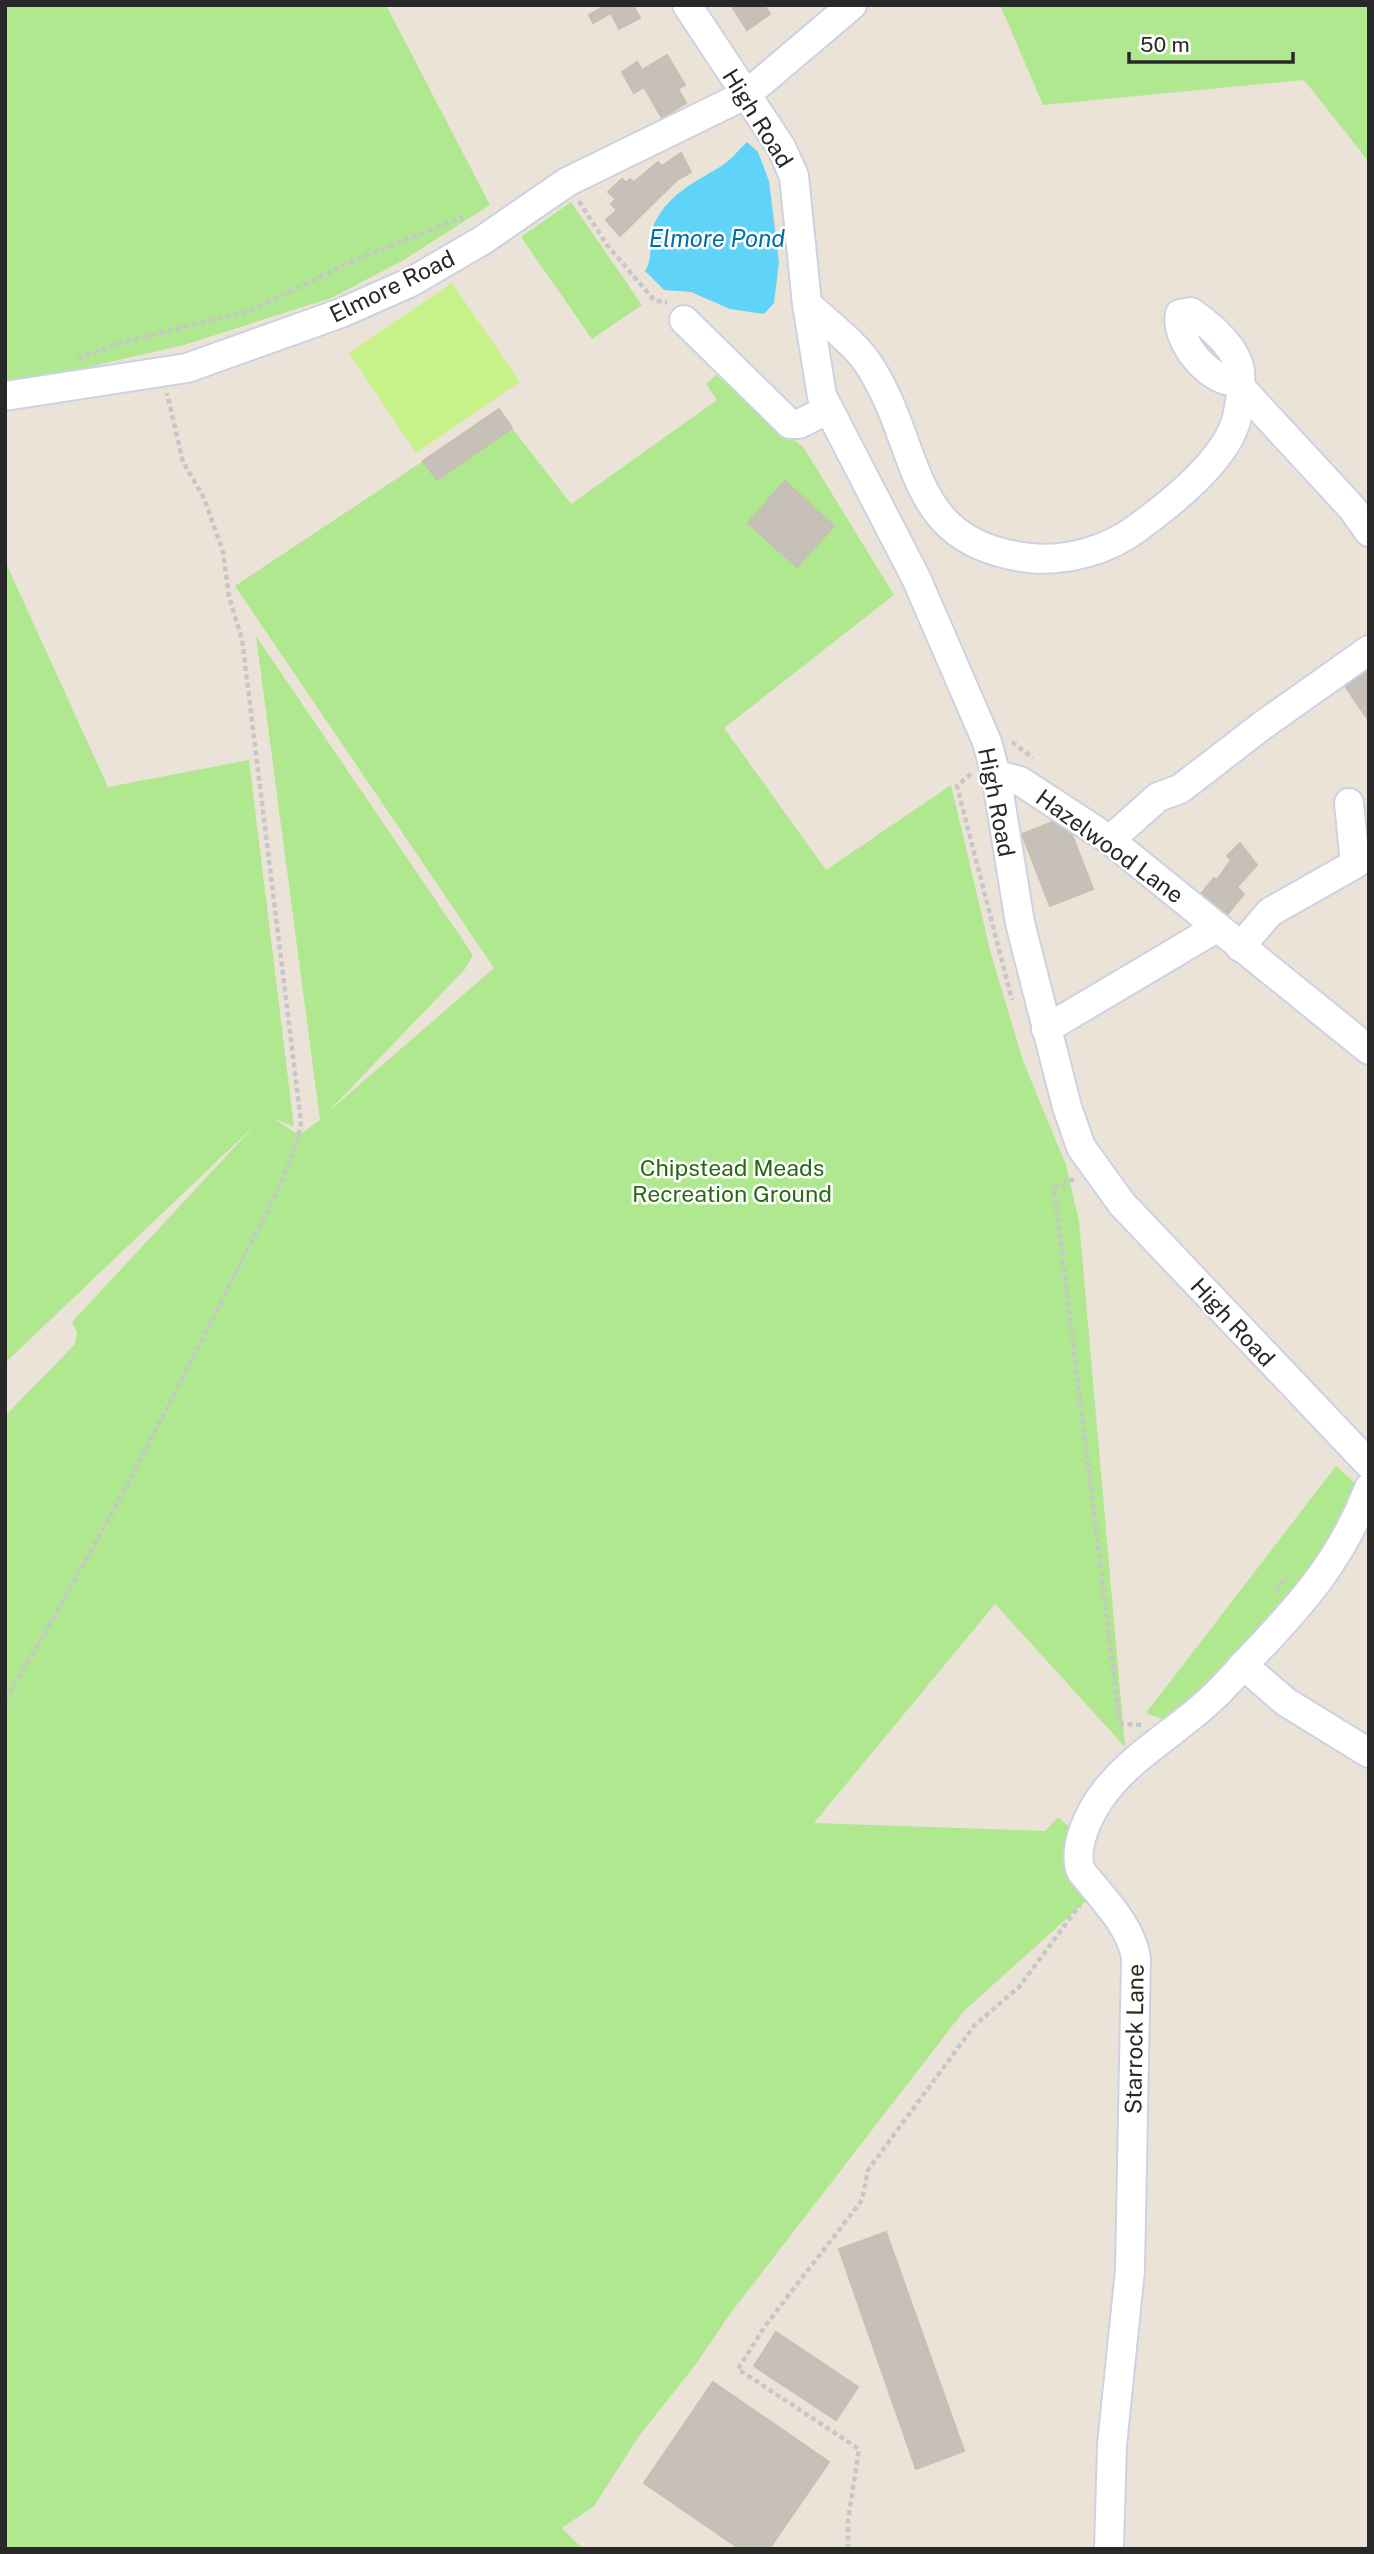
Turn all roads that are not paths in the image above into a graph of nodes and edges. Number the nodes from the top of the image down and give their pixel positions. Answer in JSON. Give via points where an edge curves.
{"nodes":[{"id":1,"x":687,"y":5,"type":"edge"},
{"id":2,"x":852,"y":5,"type":"edge"},
{"id":3,"x":747,"y":94,"type":"junction"},
{"id":4,"x":807,"y":304,"type":"junction"},
{"id":5,"x":676,"y":311,"type":"road end"},
{"id":6,"x":5,"y":396,"type":"edge"},
{"id":7,"x":827,"y":410,"type":"junction"},
{"id":8,"x":1369,"y":533,"type":"edge"},
{"id":9,"x":1369,"y":650,"type":"edge"},
{"id":10,"x":986,"y":773,"type":"junction"},
{"id":11,"x":1349,"y":803,"type":"dead end"},
{"id":12,"x":1110,"y":840,"type":"junction"},
{"id":13,"x":1362,"y":858,"type":"edge"},
{"id":14,"x":1218,"y":927,"type":"junction"},
{"id":15,"x":1240,"y":947,"type":"junction"},
{"id":16,"x":1046,"y":1030,"type":"junction"},
{"id":17,"x":1369,"y":1049,"type":"edge"},
{"id":18,"x":1369,"y":1464,"type":"edge"},
{"id":19,"x":1369,"y":1488,"type":"edge"},
{"id":20,"x":1243,"y":1665,"type":"junction"},
{"id":21,"x":1369,"y":1753,"type":"edge"},
{"id":22,"x":1109,"y":2549,"type":"edge"}],
"edges":[{"from":1,"to":3,"type":"street","name":"High Road"},
{"from":2,"to":3,"type":"street","name":"Elmore Road"},
{"from":3,"to":4,"type":"street","name":"High Road","via":[[794,176]]},
{"from":3,"to":6,"type":"street","name":"Elmore Road","via":[[568,183],[411,282],[341,313],[187,368]]},
{"from":4,"to":7,"type":"street","name":"High Road","via":[[817,376]]},
{"from":4,"to":8,"type":"street","via":[[870,365],[924,494],[944,522],[1000,555],[1039,559],[1081,555],[1129,534],[1175,501],[1217,454],[1236,423],[1241,385]]},
{"from":5,"to":7,"type":"street","via":[[790,424]]},
{"from":7,"to":10,"type":"street","name":"High Road","via":[[916,578],[973,708]]},
{"from":9,"to":12,"type":"street","via":[[1181,789],[1158,797]]},
{"from":10,"to":12,"type":"street","name":"Hazelwood Lane","via":[[1020,781]]},
{"from":10,"to":16,"type":"street","name":"High Road"},
{"from":11,"to":13,"type":"street"},
{"from":12,"to":14,"type":"street","name":"Hazelwood Lane"},
{"from":13,"to":15,"type":"street","via":[[1270,912]]},
{"from":14,"to":15,"type":"street","name":"Hazelwood Lane"},
{"from":14,"to":16,"type":"street"},
{"from":15,"to":17,"type":"street","name":"Hazelwood Lane"},
{"from":16,"to":18,"type":"street","name":"High Road","via":[[1078,1137],[1100,1177]]},
{"from":19,"to":20,"type":"street","name":"Starrock Lane","via":[[1337,1557]]},
{"from":20,"to":21,"type":"street","via":[[1286,1702]]},
{"from":20,"to":22,"type":"street","name":"Starrock Lane","via":[[1102,1795],[1078,1847],[1077,1860],[1126,1930],[1136,1958],[1130,2270],[1112,2445]]}]}
